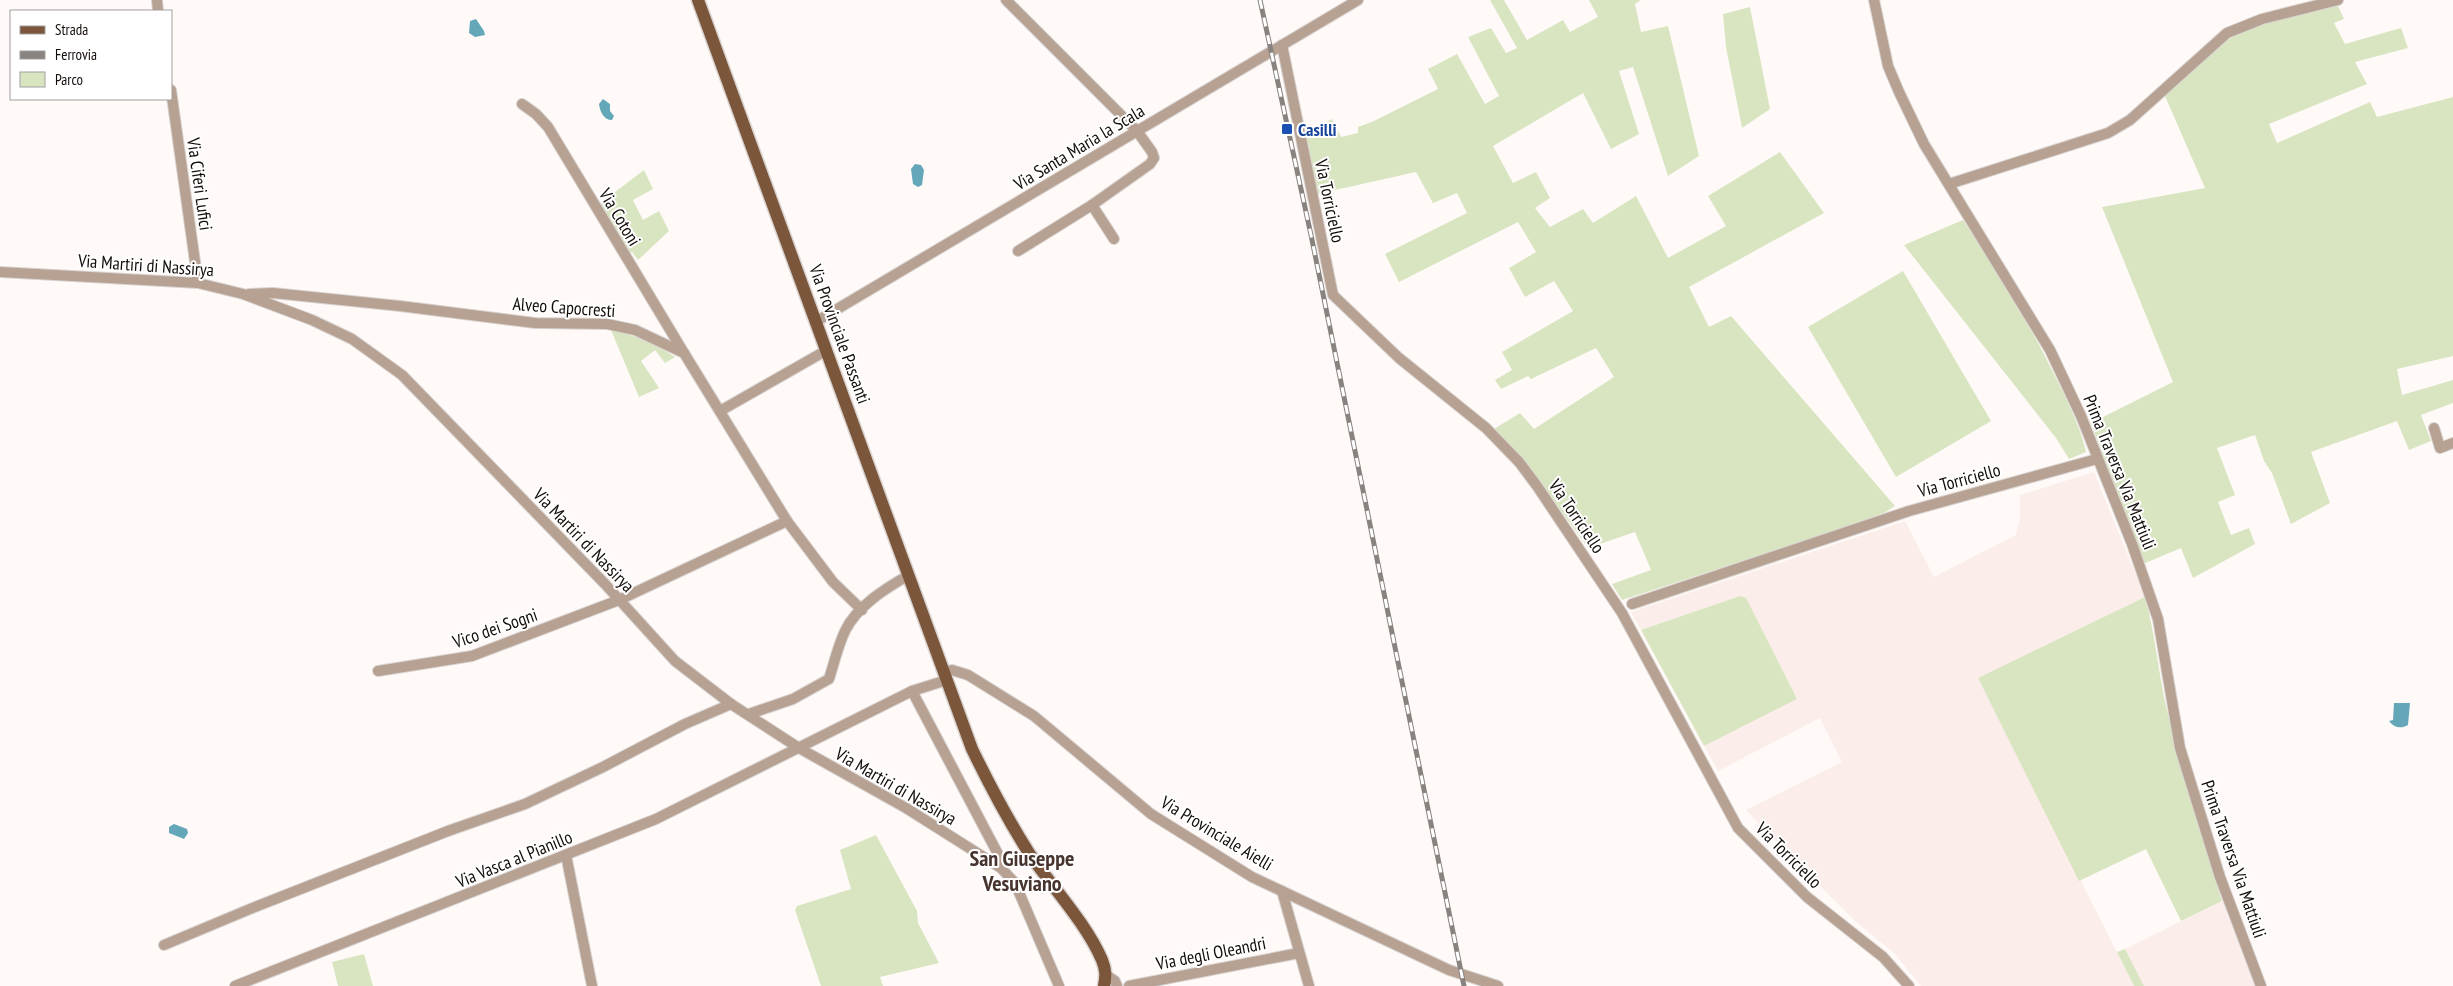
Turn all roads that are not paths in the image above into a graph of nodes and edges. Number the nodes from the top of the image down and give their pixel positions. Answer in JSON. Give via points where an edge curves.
{"nodes":[{"id":1,"x":698,"y":0,"type":"edge"},
{"id":2,"x":1006,"y":0,"type":"edge"},
{"id":3,"x":1358,"y":0,"type":"edge"},
{"id":4,"x":1874,"y":0,"type":"edge"},
{"id":5,"x":2338,"y":0,"type":"edge"},
{"id":6,"x":1282,"y":44,"type":"junction"},
{"id":7,"x":172,"y":97,"type":"edge"},
{"id":8,"x":522,"y":104,"type":"dead end"},
{"id":9,"x":1137,"y":131,"type":"junction"},
{"id":10,"x":1949,"y":184,"type":"junction"},
{"id":11,"x":1092,"y":205,"type":"junction"},
{"id":12,"x":1114,"y":239,"type":"dead end"},
{"id":13,"x":1018,"y":251,"type":"dead end"},
{"id":14,"x":0,"y":272,"type":"edge"},
{"id":15,"x":198,"y":283,"type":"junction"},
{"id":16,"x":243,"y":294,"type":"junction"},
{"id":17,"x":817,"y":321,"type":"junction"},
{"id":18,"x":827,"y":350,"type":"junction"},
{"id":19,"x":684,"y":353,"type":"junction"},
{"id":20,"x":720,"y":411,"type":"junction"},
{"id":21,"x":2434,"y":428,"type":"dead end"},
{"id":22,"x":2453,"y":443,"type":"edge"},
{"id":23,"x":2098,"y":459,"type":"junction"},
{"id":24,"x":787,"y":520,"type":"junction"},
{"id":25,"x":909,"y":575,"type":"junction"},
{"id":26,"x":619,"y":600,"type":"junction"},
{"id":27,"x":1632,"y":604,"type":"dead end"},
{"id":28,"x":862,"y":610,"type":"junction"},
{"id":29,"x":378,"y":671,"type":"dead end"},
{"id":30,"x":945,"y":676,"type":"junction"},
{"id":31,"x":912,"y":691,"type":"junction"},
{"id":32,"x":731,"y":704,"type":"junction"},
{"id":33,"x":749,"y":714,"type":"junction"},
{"id":34,"x":799,"y":748,"type":"junction"},
{"id":35,"x":566,"y":855,"type":"junction"},
{"id":36,"x":1001,"y":868,"type":"junction"},
{"id":37,"x":1282,"y":891,"type":"junction"},
{"id":38,"x":164,"y":945,"type":"dead end"},
{"id":39,"x":1299,"y":953,"type":"junction"},
{"id":40,"x":1105,"y":980,"type":"edge"},
{"id":41,"x":235,"y":986,"type":"edge"},
{"id":42,"x":592,"y":986,"type":"edge"},
{"id":43,"x":1060,"y":986,"type":"edge"},
{"id":44,"x":1117,"y":986,"type":"edge"},
{"id":45,"x":1129,"y":986,"type":"edge"},
{"id":46,"x":1309,"y":986,"type":"edge"},
{"id":47,"x":1498,"y":986,"type":"edge"},
{"id":48,"x":1909,"y":986,"type":"edge"},
{"id":49,"x":2261,"y":986,"type":"edge"}],
"edges":[{"from":1,"to":17,"type":"main road","name":"Via Provinciale Passanti"},
{"from":2,"to":9,"type":"street"},
{"from":3,"to":6,"type":"street","name":"Via Santa Maria la Scala"},
{"from":4,"to":10,"type":"street","name":"Prima Traversa Via Mattiuli","via":[[1894,82],[1924,144]]},
{"from":5,"to":10,"type":"street","via":[[2262,19],[2228,33],[2130,120],[2108,134]]},
{"from":6,"to":9,"type":"street","name":"Via Santa Maria la Scala"},
{"from":6,"to":48,"type":"street","name":"Via Torriciello","via":[[1333,295],[1399,358],[1486,428],[1519,462],[1622,613],[1738,828],[1807,897],[1883,957]]},
{"from":7,"to":15,"type":"street","name":"Via Ciferi Lufici"},
{"from":8,"to":19,"type":"street","name":"Via Cotoni","via":[[548,128]]},
{"from":9,"to":11,"type":"street","via":[[1154,158]]},
{"from":9,"to":17,"type":"street","name":"Via Santa Maria la Scala"},
{"from":10,"to":23,"type":"street","name":"Prima Traversa Via Mattiuli","via":[[2050,350]]},
{"from":11,"to":12,"type":"street"},
{"from":11,"to":13,"type":"street"},
{"from":14,"to":15,"type":"street","name":"Via Martiri di Nassirya"},
{"from":15,"to":16,"type":"street","name":"Via Martiri di Nassirya"},
{"from":16,"to":19,"type":"street","name":"Alveo Capocresti","via":[[282,294],[534,322],[607,324],[636,330]]},
{"from":16,"to":26,"type":"street","name":"Via Martiri di Nassirya","via":[[352,339],[402,375]]},
{"from":17,"to":18,"type":"main road","name":"Via Provinciale Passanti"},
{"from":18,"to":20,"type":"street"},
{"from":18,"to":25,"type":"main road","name":"Via Provinciale Passanti"},
{"from":19,"to":20,"type":"street"},
{"from":20,"to":24,"type":"street"},
{"from":21,"to":22,"type":"street","via":[[2440,448]]},
{"from":23,"to":27,"type":"street","name":"Via Torriciello","via":[[1909,511]]},
{"from":23,"to":49,"type":"street","name":"Prima Traversa Via Mattiuli","via":[[2154,604],[2180,748],[2220,877]]},
{"from":24,"to":26,"type":"street","name":"Vico dei Sogni"},
{"from":24,"to":28,"type":"street","via":[[833,582]]},
{"from":25,"to":28,"type":"street","via":[[890,586]]},
{"from":25,"to":30,"type":"main road","name":"Via Provinciale Passanti"},
{"from":26,"to":29,"type":"street","name":"Vico dei Sogni","via":[[472,656]]},
{"from":26,"to":32,"type":"street","name":"Via Martiri di Nassirya","via":[[675,662]]},
{"from":28,"to":33,"type":"street","via":[[845,631],[829,679],[793,699]]},
{"from":30,"to":31,"type":"street","name":"Via Vasca al Pianillo"},
{"from":30,"to":37,"type":"street","name":"Via Provinciale Aielli","via":[[952,670],[968,675],[1034,716],[1151,814],[1252,877]]},
{"from":30,"to":40,"type":"main road","name":"Via Provinciale Passanti","via":[[972,749],[989,784],[1029,852],[1084,930],[1101,959]]},
{"from":31,"to":34,"type":"street","name":"Via Vasca al Pianillo"},
{"from":31,"to":36,"type":"street","via":[[998,854]]},
{"from":32,"to":33,"type":"street","name":"Via Martiri di Nassirya"},
{"from":32,"to":38,"type":"street","via":[[524,804],[412,845]]},
{"from":33,"to":34,"type":"street","name":"Via Martiri di Nassirya"},
{"from":34,"to":35,"type":"street","name":"Via Vasca al Pianillo","via":[[656,819]]},
{"from":34,"to":36,"type":"street","name":"Via Martiri di Nassirya","via":[[906,808]]},
{"from":35,"to":41,"type":"street","name":"Via Vasca al Pianillo"},
{"from":35,"to":42,"type":"street"},
{"from":36,"to":43,"type":"street","name":"Via Martiri di Nassirya","via":[[1015,883]]},
{"from":37,"to":39,"type":"street"},
{"from":37,"to":47,"type":"street","name":"Via Provinciale Aielli","via":[[1449,970]]},
{"from":39,"to":45,"type":"street","name":"Via degli Oleandri"},
{"from":39,"to":46,"type":"street"},
{"from":40,"to":44,"type":"street","via":[[1114,981]]}]}
